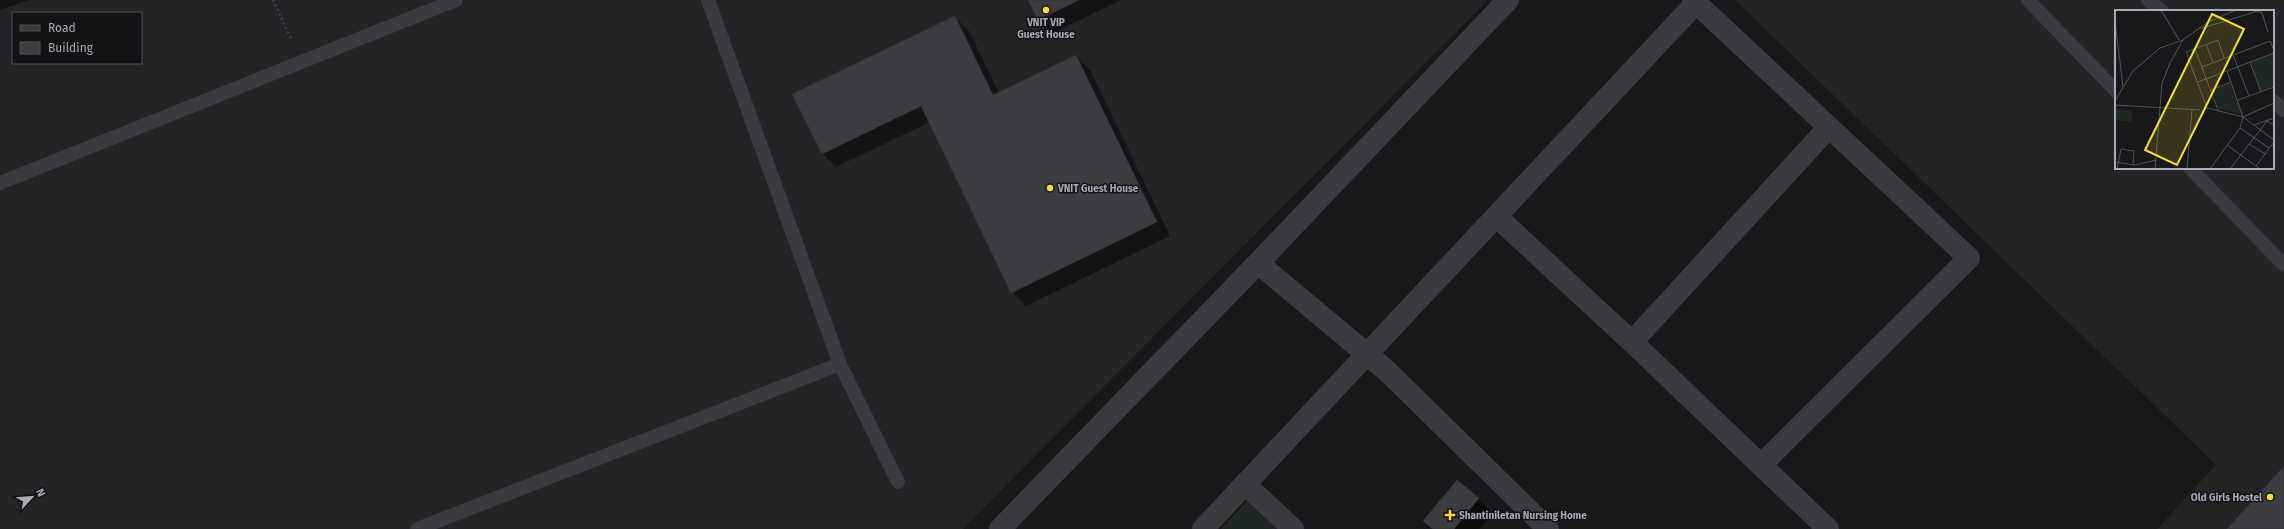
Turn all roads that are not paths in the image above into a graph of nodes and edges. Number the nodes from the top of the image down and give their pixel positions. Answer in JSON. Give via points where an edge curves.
{"nodes":[{"id":1,"x":456,"y":0,"type":"edge"},
{"id":2,"x":708,"y":0,"type":"edge"},
{"id":3,"x":1508,"y":0,"type":"edge"},
{"id":4,"x":2028,"y":0,"type":"edge"},
{"id":5,"x":2148,"y":0,"type":"edge"},
{"id":6,"x":1694,"y":2,"type":"edge"},
{"id":7,"x":2161,"y":10,"type":"edge"},
{"id":8,"x":2115,"y":90,"type":"edge"},
{"id":9,"x":2274,"y":102,"type":"edge"},
{"id":10,"x":2284,"y":110,"type":"edge"},
{"id":11,"x":1829,"y":127,"type":"junction"},
{"id":12,"x":2191,"y":169,"type":"edge"},
{"id":13,"x":0,"y":183,"type":"edge"},
{"id":14,"x":1496,"y":217,"type":"junction"},
{"id":15,"x":1258,"y":263,"type":"junction"},
{"id":16,"x":2284,"y":265,"type":"edge"},
{"id":17,"x":1632,"y":342,"type":"junction"},
{"id":18,"x":1368,"y":355,"type":"junction"},
{"id":19,"x":840,"y":364,"type":"junction"},
{"id":20,"x":1762,"y":464,"type":"junction"},
{"id":21,"x":898,"y":482,"type":"dead end"},
{"id":22,"x":1245,"y":484,"type":"junction"},
{"id":23,"x":417,"y":529,"type":"edge"},
{"id":24,"x":1000,"y":529,"type":"edge"},
{"id":25,"x":1202,"y":529,"type":"edge"},
{"id":26,"x":1293,"y":529,"type":"edge"},
{"id":27,"x":1548,"y":529,"type":"edge"},
{"id":28,"x":1828,"y":529,"type":"edge"}],
"edges":[{"from":1,"to":13,"type":"lane"},
{"from":2,"to":19,"type":"lane"},
{"from":3,"to":15,"type":"street"},
{"from":4,"to":8,"type":"lane"},
{"from":5,"to":7,"type":"lane"},
{"from":6,"to":11,"type":"street"},
{"from":6,"to":14,"type":"street"},
{"from":9,"to":10,"type":"lane"},
{"from":11,"to":17,"type":"street"},
{"from":11,"to":20,"type":"street","via":[[1969,258]]},
{"from":12,"to":16,"type":"lane"},
{"from":14,"to":17,"type":"street"},
{"from":14,"to":18,"type":"street"},
{"from":15,"to":18,"type":"street"},
{"from":15,"to":24,"type":"street"},
{"from":17,"to":20,"type":"street"},
{"from":18,"to":22,"type":"street"},
{"from":18,"to":27,"type":"street"},
{"from":19,"to":21,"type":"lane"},
{"from":19,"to":23,"type":"lane"},
{"from":20,"to":28,"type":"street"},
{"from":22,"to":25,"type":"street"},
{"from":22,"to":26,"type":"street"}]}
